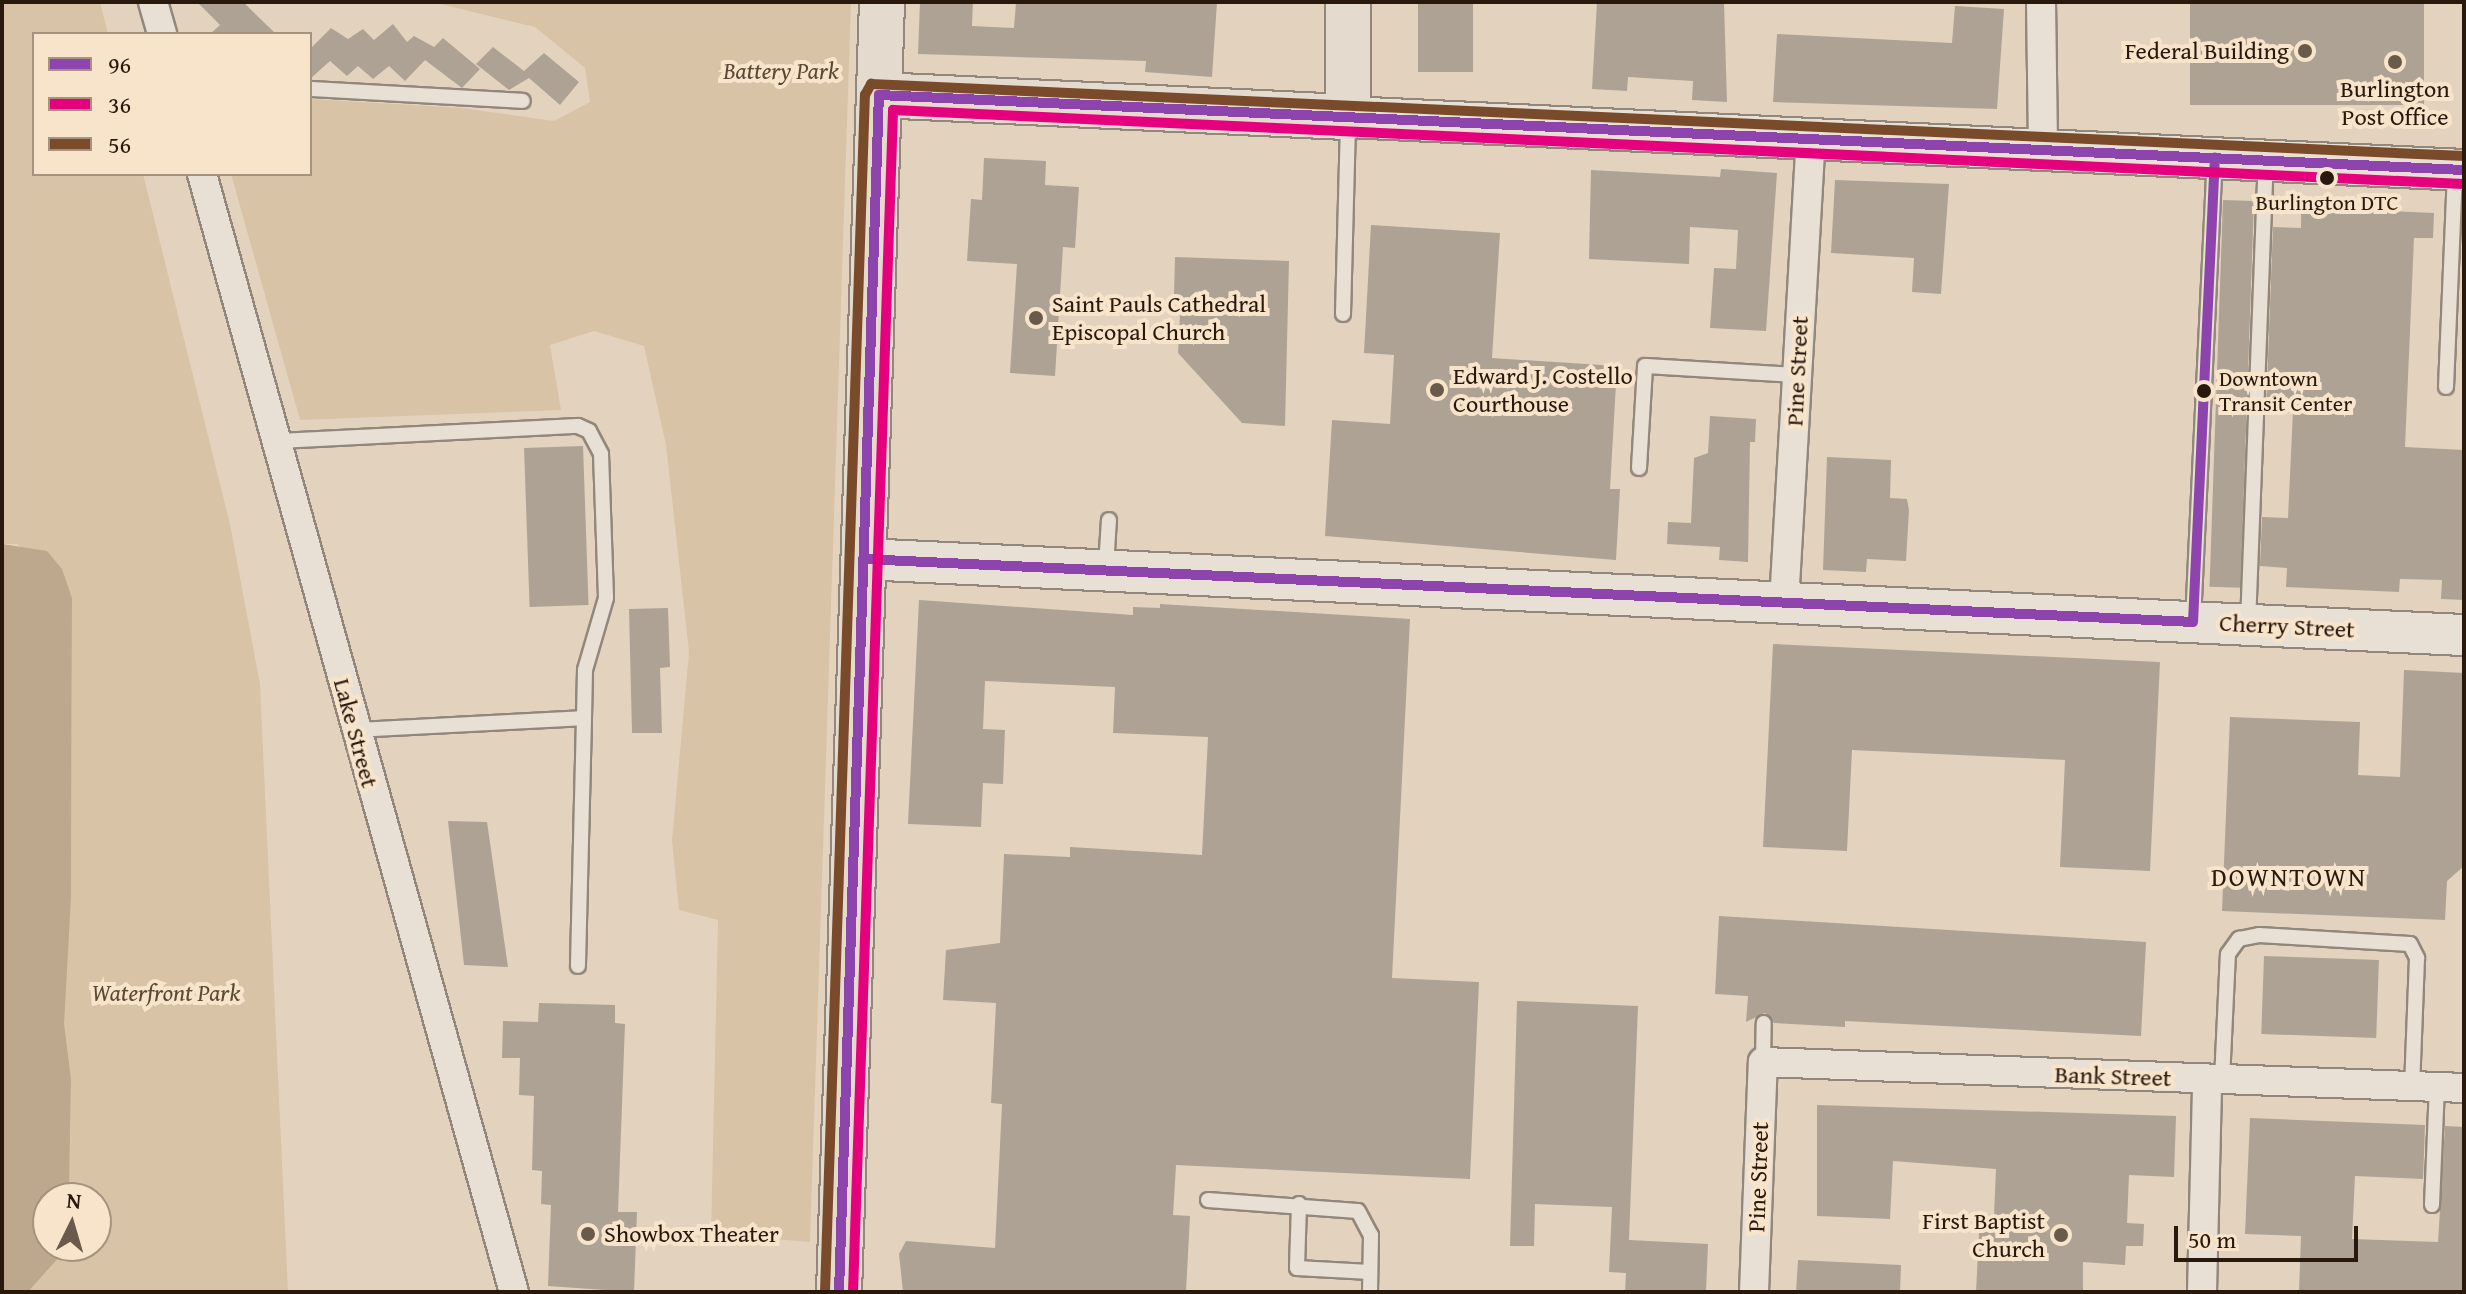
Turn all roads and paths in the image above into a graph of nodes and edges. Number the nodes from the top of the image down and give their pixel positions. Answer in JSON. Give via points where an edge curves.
{"nodes":[{"id":1,"x":153,"y":2,"type":"edge"},
{"id":2,"x":882,"y":2,"type":"edge"},
{"id":3,"x":1348,"y":2,"type":"edge"},
{"id":4,"x":2041,"y":2,"type":"edge"},
{"id":5,"x":161,"y":32,"type":"edge"},
{"id":6,"x":312,"y":89,"type":"edge"},
{"id":7,"x":879,"y":95,"type":"junction"},
{"id":8,"x":523,"y":101,"type":"dead end"},
{"id":9,"x":1348,"y":117,"type":"junction"},
{"id":10,"x":1811,"y":140,"type":"junction"},
{"id":11,"x":2043,"y":151,"type":"junction"},
{"id":12,"x":2215,"y":158,"type":"junction"},
{"id":13,"x":2266,"y":161,"type":"junction"},
{"id":14,"x":2460,"y":169,"type":"edge"},
{"id":15,"x":203,"y":176,"type":"edge"},
{"id":16,"x":1343,"y":314,"type":"dead end"},
{"id":17,"x":2457,"y":315,"type":"edge"},
{"id":18,"x":1797,"y":375,"type":"junction"},
{"id":19,"x":2446,"y":387,"type":"dead end"},
{"id":20,"x":279,"y":441,"type":"junction"},
{"id":21,"x":1639,"y":468,"type":"dead end"},
{"id":22,"x":1109,"y":520,"type":"dead end"},
{"id":23,"x":863,"y":559,"type":"junction"},
{"id":24,"x":1106,"y":571,"type":"junction"},
{"id":25,"x":1784,"y":603,"type":"junction"},
{"id":26,"x":2193,"y":622,"type":"junction"},
{"id":27,"x":2248,"y":624,"type":"junction"},
{"id":28,"x":2464,"y":635,"type":"edge"},
{"id":29,"x":584,"y":718,"type":"junction"},
{"id":30,"x":355,"y":730,"type":"junction"},
{"id":31,"x":578,"y":966,"type":"dead end"},
{"id":32,"x":1764,"y":1023,"type":"dead end"},
{"id":33,"x":1763,"y":1062,"type":"junction"},
{"id":34,"x":2215,"y":1080,"type":"junction"},
{"id":35,"x":2438,"y":1087,"type":"edge"},
{"id":36,"x":1208,"y":1200,"type":"dead end"},
{"id":37,"x":1299,"y":1204,"type":"junction"},
{"id":38,"x":2432,"y":1205,"type":"dead end"},
{"id":39,"x":1370,"y":1272,"type":"junction"},
{"id":40,"x":514,"y":1292,"type":"edge"},
{"id":41,"x":839,"y":1292,"type":"edge"},
{"id":42,"x":1370,"y":1292,"type":"edge"},
{"id":43,"x":1754,"y":1292,"type":"edge"},
{"id":44,"x":2202,"y":1292,"type":"edge"}],
"edges":[{"from":1,"to":5,"type":"street"},
{"from":2,"to":7,"type":"main road"},
{"from":3,"to":9,"type":"main road"},
{"from":4,"to":11,"type":"street"},
{"from":6,"to":8,"type":"lane"},
{"from":7,"to":9,"type":"main road"},
{"from":7,"to":23,"type":"main road"},
{"from":9,"to":10,"type":"street"},
{"from":9,"to":16,"type":"lane"},
{"from":10,"to":11,"type":"street"},
{"from":10,"to":18,"type":"street","name":"Pine Street"},
{"from":11,"to":12,"type":"street"},
{"from":12,"to":13,"type":"street"},
{"from":12,"to":26,"type":"lane"},
{"from":13,"to":14,"type":"street"},
{"from":13,"to":27,"type":"lane"},
{"from":14,"to":17,"type":"lane"},
{"from":15,"to":20,"type":"street","name":"Lake Street"},
{"from":17,"to":19,"type":"lane"},
{"from":18,"to":21,"type":"lane","via":[[1645,366]]},
{"from":18,"to":25,"type":"street","name":"Pine Street"},
{"from":20,"to":29,"type":"lane","via":[[578,426],[589,431],[601,454],[606,598],[585,670]]},
{"from":20,"to":30,"type":"street","name":"Lake Street","via":[[293,510]]},
{"from":22,"to":24,"type":"lane"},
{"from":23,"to":24,"type":"street","name":"Cherry Street"},
{"from":23,"to":41,"type":"main road"},
{"from":24,"to":25,"type":"street","name":"Cherry Street"},
{"from":25,"to":26,"type":"street","name":"Cherry Street"},
{"from":26,"to":27,"type":"street","name":"Cherry Street"},
{"from":27,"to":28,"type":"street","name":"Cherry Street"},
{"from":29,"to":30,"type":"lane"},
{"from":29,"to":31,"type":"lane"},
{"from":30,"to":40,"type":"street","name":"Lake Street"},
{"from":32,"to":33,"type":"lane"},
{"from":33,"to":34,"type":"street","name":"Bank Street"},
{"from":33,"to":43,"type":"street","name":"Pine Street"},
{"from":34,"to":35,"type":"street","name":"Bank Street"},
{"from":34,"to":35,"type":"lane","via":[[2228,954],[2239,939],[2259,935],[2410,944],[2417,958]]},
{"from":34,"to":44,"type":"street"},
{"from":35,"to":38,"type":"lane"},
{"from":36,"to":37,"type":"lane"},
{"from":37,"to":39,"type":"lane","via":[[1358,1211],[1369,1227]]},
{"from":37,"to":39,"type":"lane","via":[[1297,1268]]},
{"from":39,"to":42,"type":"lane"}]}
